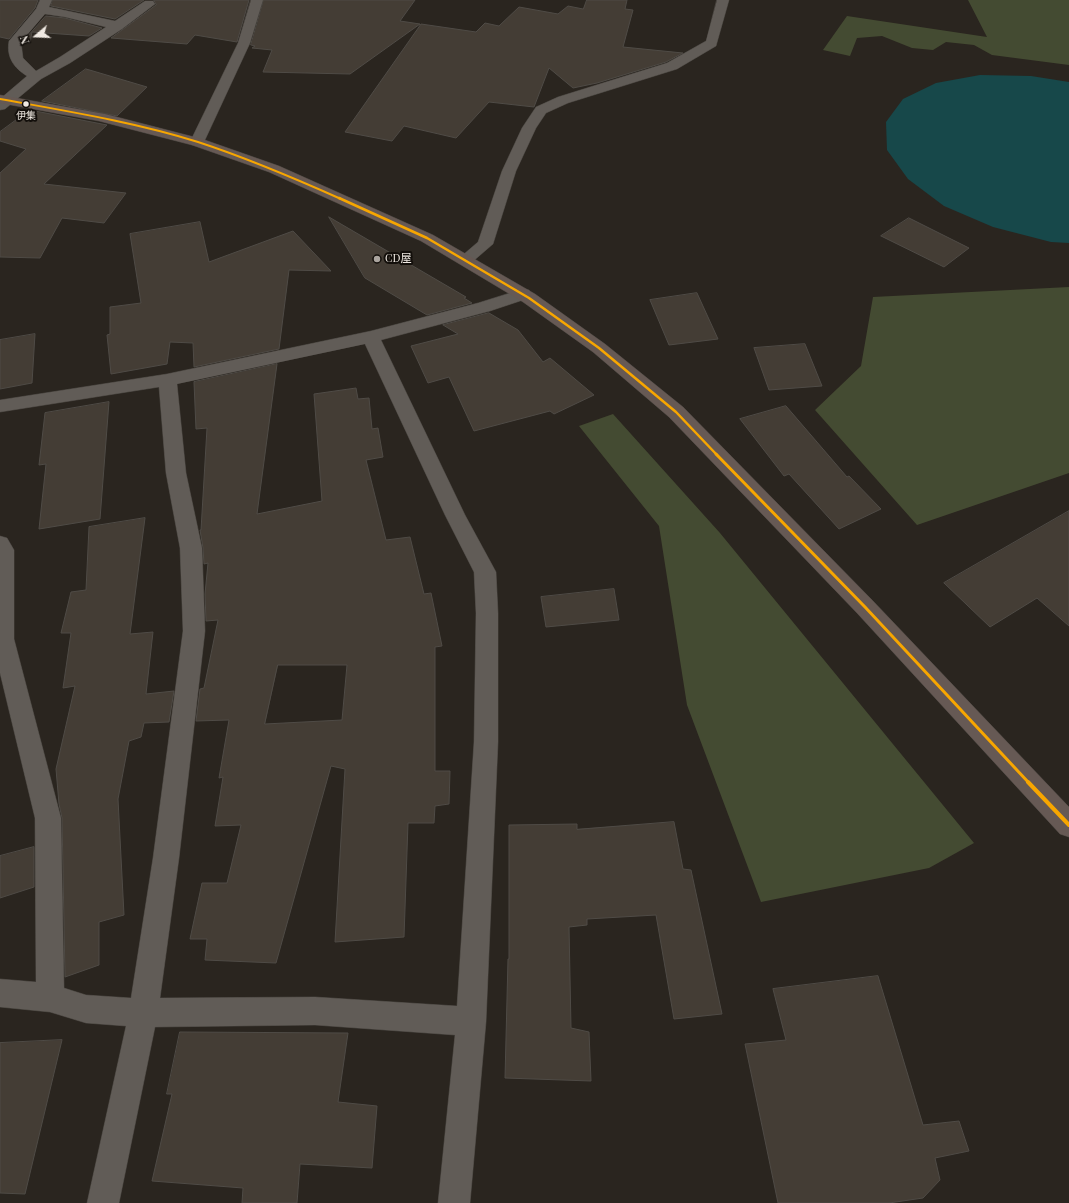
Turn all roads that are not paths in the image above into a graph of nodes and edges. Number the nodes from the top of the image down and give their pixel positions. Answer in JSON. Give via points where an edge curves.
{"nodes":[{"id":1,"x":257,"y":0,"type":"edge"},
{"id":2,"x":723,"y":0,"type":"edge"},
{"id":3,"x":149,"y":4,"type":"dead end"},
{"id":4,"x":44,"y":5,"type":"edge"},
{"id":5,"x":118,"y":26,"type":"junction"},
{"id":6,"x":36,"y":76,"type":"junction"},
{"id":7,"x":2,"y":102,"type":"edge"},
{"id":8,"x":197,"y":142,"type":"junction"},
{"id":9,"x":465,"y":260,"type":"junction"},
{"id":10,"x":523,"y":294,"type":"junction"},
{"id":11,"x":371,"y":337,"type":"junction"},
{"id":12,"x":167,"y":380,"type":"junction"},
{"id":13,"x":0,"y":406,"type":"edge"},
{"id":14,"x":1,"y":548,"type":"edge"},
{"id":15,"x":2,"y":641,"type":"edge"},
{"id":16,"x":1069,"y":825,"type":"edge"},
{"id":17,"x":0,"y":993,"type":"edge"},
{"id":18,"x":50,"y":998,"type":"junction"},
{"id":19,"x":143,"y":1013,"type":"junction"},
{"id":20,"x":471,"y":1022,"type":"junction"},
{"id":21,"x":103,"y":1203,"type":"edge"},
{"id":22,"x":454,"y":1203,"type":"edge"}],
"edges":[{"from":1,"to":8,"type":"street","via":[[244,43]]},
{"from":2,"to":9,"type":"street","via":[[712,43],[672,66],[563,100],[541,110],[529,128],[509,171],[485,244]]},
{"from":3,"to":5,"type":"street"},
{"from":4,"to":5,"type":"street","via":[[64,13]]},
{"from":4,"to":6,"type":"street","via":[[14,47],[14,54],[23,69]]},
{"from":5,"to":6,"type":"street"},
{"from":6,"to":7,"type":"street"},
{"from":7,"to":8,"type":"highway","via":[[100,117]]},
{"from":8,"to":9,"type":"highway","via":[[274,169],[348,201],[427,238]]},
{"from":9,"to":10,"type":"highway"},
{"from":10,"to":11,"type":"street"},
{"from":10,"to":16,"type":"highway","via":[[599,348],[676,412]]},
{"from":11,"to":12,"type":"street"},
{"from":11,"to":20,"type":"street","via":[[455,515],[485,572],[486,742]]},
{"from":12,"to":13,"type":"street"},
{"from":12,"to":19,"type":"street","via":[[176,473],[191,548],[194,631],[166,858]]},
{"from":14,"to":15,"type":"street"},
{"from":15,"to":18,"type":"street","via":[[48,818]]},
{"from":17,"to":18,"type":"street"},
{"from":18,"to":19,"type":"street","via":[[86,1009]]},
{"from":19,"to":20,"type":"street","via":[[315,1011]]},
{"from":19,"to":21,"type":"street"},
{"from":20,"to":22,"type":"street"}]}
